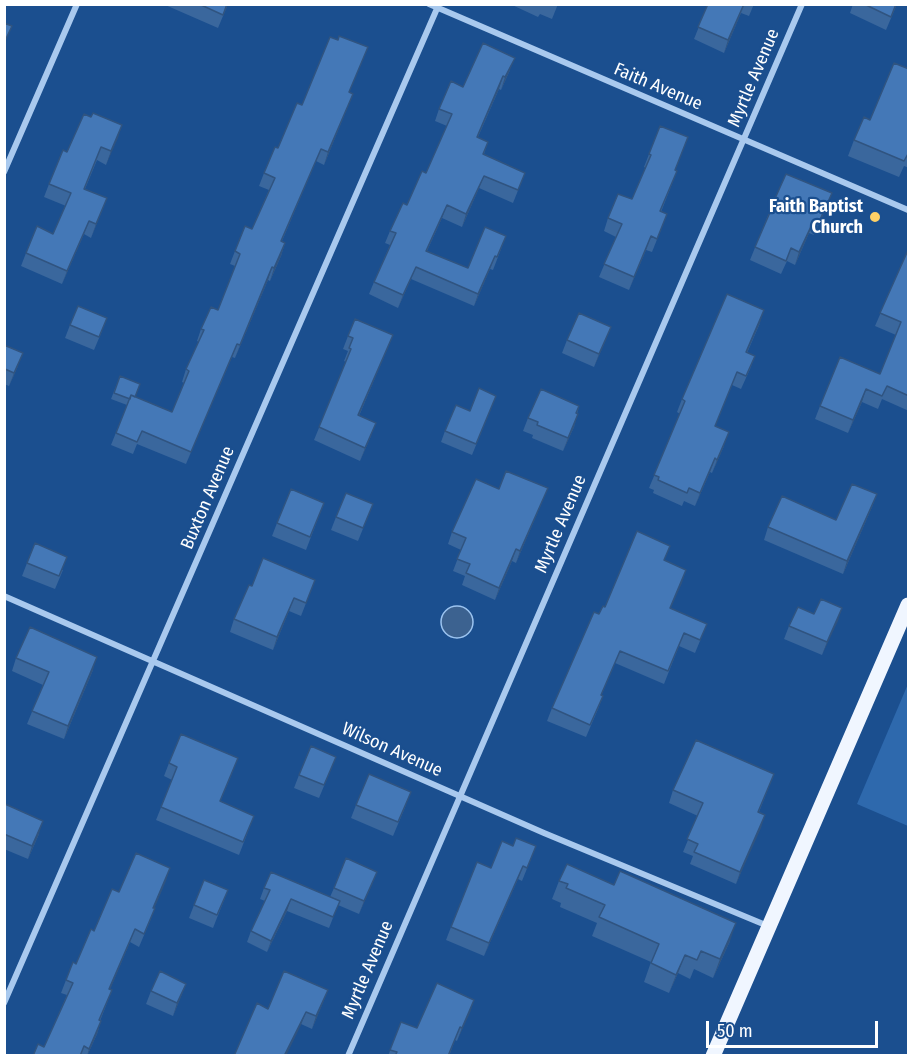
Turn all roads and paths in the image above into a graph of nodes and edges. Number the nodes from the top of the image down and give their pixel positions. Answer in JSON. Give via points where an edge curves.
{"nodes":[{"id":1,"x":77,"y":4,"type":"edge"},
{"id":2,"x":429,"y":4,"type":"edge"},
{"id":3,"x":802,"y":4,"type":"edge"},
{"id":4,"x":438,"y":6,"type":"edge"},
{"id":5,"x":743,"y":140,"type":"junction"},
{"id":6,"x":4,"y":172,"type":"edge"},
{"id":7,"x":909,"y":210,"type":"edge"},
{"id":8,"x":4,"y":596,"type":"edge"},
{"id":9,"x":909,"y":605,"type":"edge"},
{"id":10,"x":154,"y":661,"type":"junction"},
{"id":11,"x":460,"y":796,"type":"junction"},
{"id":12,"x":768,"y":927,"type":"junction"},
{"id":13,"x":4,"y":1003,"type":"edge"},
{"id":14,"x":348,"y":1056,"type":"edge"},
{"id":15,"x":713,"y":1056,"type":"edge"}],
"edges":[{"from":1,"to":6,"type":"street"},
{"from":2,"to":4,"type":"street","name":"Faith Avenue"},
{"from":3,"to":5,"type":"street","name":"Myrtle Avenue"},
{"from":4,"to":5,"type":"street","name":"Faith Avenue"},
{"from":4,"to":10,"type":"street","name":"Buxton Avenue"},
{"from":5,"to":7,"type":"street","name":"Faith Avenue"},
{"from":5,"to":11,"type":"street","name":"Myrtle Avenue"},
{"from":8,"to":10,"type":"street","name":"Wilson Avenue"},
{"from":9,"to":12,"type":"main road"},
{"from":10,"to":11,"type":"street","name":"Wilson Avenue"},
{"from":10,"to":13,"type":"street","name":"Buxton Avenue"},
{"from":11,"to":12,"type":"street","name":"Wilson Avenue"},
{"from":11,"to":14,"type":"street","name":"Myrtle Avenue"},
{"from":12,"to":15,"type":"main road"}]}
